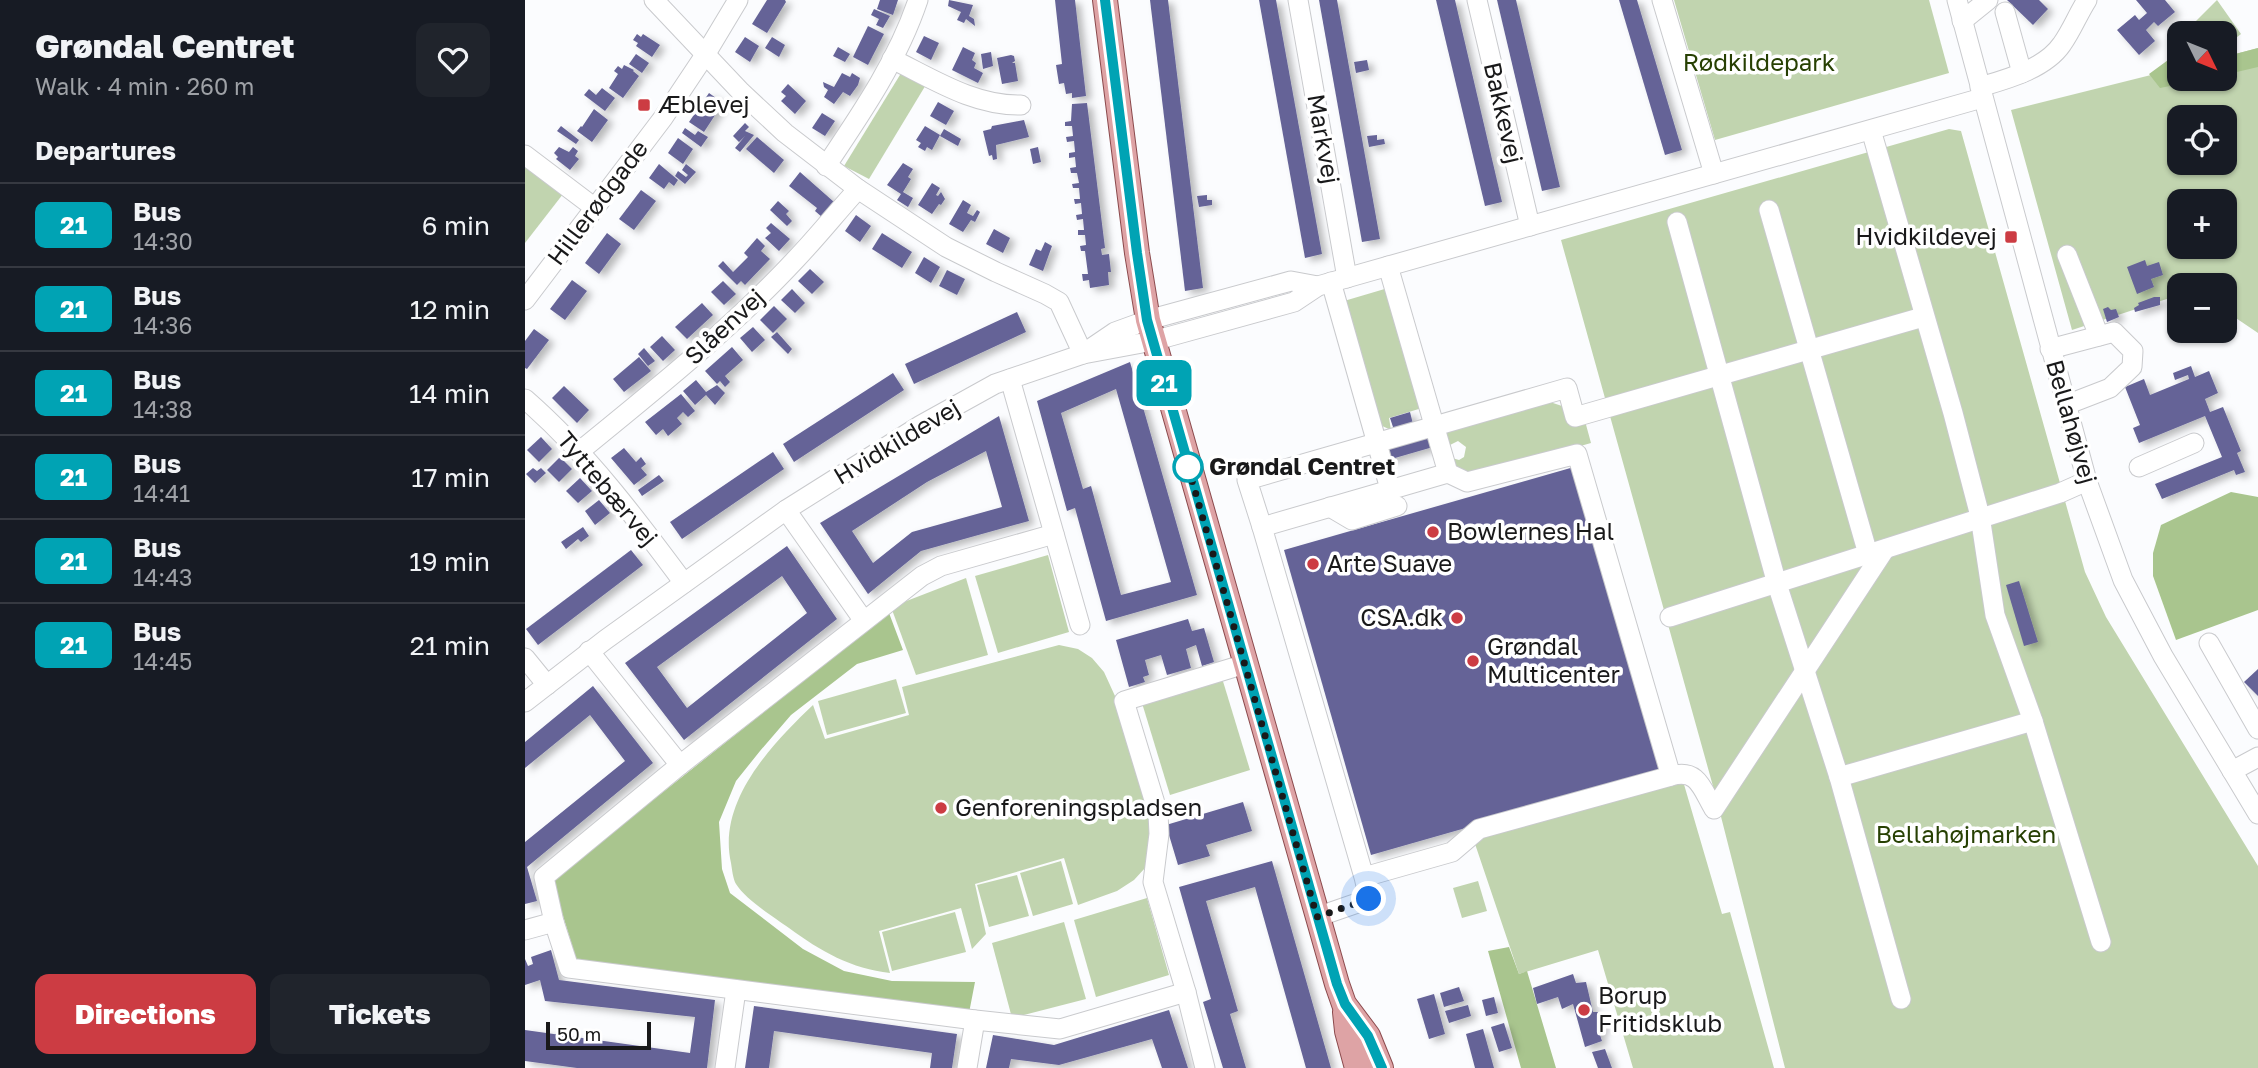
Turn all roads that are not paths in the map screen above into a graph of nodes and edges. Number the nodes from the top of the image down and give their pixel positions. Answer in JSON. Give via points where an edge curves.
{"nodes":[{"id":1,"x":654,"y":0,"type":"edge"},
{"id":2,"x":723,"y":0,"type":"edge"},
{"id":3,"x":738,"y":0,"type":"edge"},
{"id":4,"x":918,"y":0,"type":"edge"},
{"id":5,"x":1105,"y":0,"type":"edge"},
{"id":6,"x":1298,"y":0,"type":"edge"},
{"id":7,"x":1477,"y":0,"type":"edge"},
{"id":8,"x":1662,"y":0,"type":"edge"},
{"id":9,"x":1957,"y":0,"type":"edge"},
{"id":10,"x":1988,"y":0,"type":"edge"},
{"id":11,"x":2087,"y":0,"type":"edge"},
{"id":12,"x":2005,"y":12,"type":"dead end"},
{"id":13,"x":1962,"y":21,"type":"junction"},
{"id":14,"x":701,"y":50,"type":"junction"},
{"id":15,"x":892,"y":59,"type":"junction"},
{"id":16,"x":2022,"y":73,"type":"junction"},
{"id":17,"x":1981,"y":92,"type":"junction"},
{"id":18,"x":1021,"y":105,"type":"dead end"},
{"id":19,"x":1871,"y":130,"type":"junction"},
{"id":20,"x":525,"y":155,"type":"edge"},
{"id":21,"x":826,"y":166,"type":"junction"},
{"id":22,"x":1714,"y":174,"type":"junction"},
{"id":23,"x":857,"y":190,"type":"junction"},
{"id":24,"x":590,"y":204,"type":"junction"},
{"id":25,"x":1769,"y":210,"type":"dead end"},
{"id":26,"x":1677,"y":222,"type":"dead end"},
{"id":27,"x":1530,"y":226,"type":"junction"},
{"id":28,"x":2067,"y":255,"type":"dead end"},
{"id":29,"x":1388,"y":266,"type":"junction"},
{"id":30,"x":525,"y":278,"type":"edge"},
{"id":31,"x":1332,"y":282,"type":"junction"},
{"id":32,"x":525,"y":300,"type":"edge"},
{"id":33,"x":1923,"y":317,"type":"junction"},
{"id":34,"x":1150,"y":331,"type":"junction"},
{"id":35,"x":2099,"y":336,"type":"junction"},
{"id":36,"x":1809,"y":349,"type":"junction"},
{"id":37,"x":2050,"y":349,"type":"junction"},
{"id":38,"x":1083,"y":354,"type":"junction"},
{"id":39,"x":1719,"y":374,"type":"junction"},
{"id":40,"x":1010,"y":379,"type":"junction"},
{"id":41,"x":525,"y":399,"type":"edge"},
{"id":42,"x":2066,"y":405,"type":"junction"},
{"id":43,"x":1434,"y":426,"type":"junction"},
{"id":44,"x":1377,"y":443,"type":"junction"},
{"id":45,"x":2194,"y":443,"type":"dead end"},
{"id":46,"x":580,"y":451,"type":"junction"},
{"id":47,"x":2139,"y":467,"type":"dead end"},
{"id":48,"x":1448,"y":473,"type":"junction"},
{"id":49,"x":2087,"y":481,"type":"junction"},
{"id":50,"x":1394,"y":498,"type":"junction"},
{"id":51,"x":786,"y":510,"type":"junction"},
{"id":52,"x":1980,"y":516,"type":"junction"},
{"id":53,"x":1262,"y":527,"type":"junction"},
{"id":54,"x":1054,"y":534,"type":"junction"},
{"id":55,"x":1877,"y":551,"type":"junction"},
{"id":56,"x":684,"y":583,"type":"junction"},
{"id":57,"x":1777,"y":584,"type":"junction"},
{"id":58,"x":1670,"y":617,"type":"dead end"},
{"id":59,"x":864,"y":621,"type":"junction"},
{"id":60,"x":1080,"y":625,"type":"dead end"},
{"id":61,"x":2209,"y":643,"type":"dead end"},
{"id":62,"x":589,"y":651,"type":"junction"},
{"id":63,"x":525,"y":658,"type":"edge"},
{"id":64,"x":1245,"y":664,"type":"junction"},
{"id":65,"x":1805,"y":669,"type":"junction"},
{"id":66,"x":547,"y":685,"type":"junction"},
{"id":67,"x":525,"y":702,"type":"edge"},
{"id":68,"x":2033,"y":721,"type":"junction"},
{"id":69,"x":2258,"y":729,"type":"edge"},
{"id":70,"x":2258,"y":757,"type":"edge"},
{"id":71,"x":680,"y":765,"type":"junction"},
{"id":72,"x":2232,"y":771,"type":"junction"},
{"id":73,"x":1671,"y":776,"type":"junction"},
{"id":74,"x":1839,"y":776,"type":"junction"},
{"id":75,"x":2258,"y":814,"type":"edge"},
{"id":76,"x":1364,"y":877,"type":"junction"},
{"id":77,"x":1317,"y":917,"type":"junction"},
{"id":78,"x":554,"y":922,"type":"junction"},
{"id":79,"x":525,"y":930,"type":"edge"},
{"id":80,"x":2101,"y":942,"type":"dead end"},
{"id":81,"x":736,"y":990,"type":"junction"},
{"id":82,"x":1186,"y":992,"type":"junction"},
{"id":83,"x":1901,"y":999,"type":"dead end"},
{"id":84,"x":1345,"y":1004,"type":"junction"},
{"id":85,"x":975,"y":1020,"type":"junction"},
{"id":86,"x":1354,"y":1056,"type":"edge"},
{"id":87,"x":725,"y":1068,"type":"edge"},
{"id":88,"x":967,"y":1068,"type":"edge"},
{"id":89,"x":1205,"y":1068,"type":"edge"},
{"id":90,"x":1364,"y":1068,"type":"edge"},
{"id":91,"x":1381,"y":1068,"type":"edge"}],
"edges":[{"from":1,"to":14,"type":"street"},
{"from":2,"to":14,"type":"street","name":"Hillerødgade"},
{"from":3,"to":14,"type":"street","name":"Hillerødgade"},
{"from":4,"to":15,"type":"street"},
{"from":5,"to":34,"type":"main road"},
{"from":6,"to":31,"type":"street","name":"Markvej"},
{"from":7,"to":27,"type":"street","name":"Bakkevej"},
{"from":8,"to":22,"type":"street"},
{"from":9,"to":13,"type":"street","name":"Bellahøjvej"},
{"from":10,"to":13,"type":"street"},
{"from":11,"to":16,"type":"street","name":"Hvidkildevej","via":[[2062,45]]},
{"from":12,"to":16,"type":"street"},
{"from":13,"to":17,"type":"street","name":"Bellahøjvej"},
{"from":14,"to":21,"type":"street","via":[[785,133]]},
{"from":14,"to":24,"type":"street","name":"Hillerødgade"},
{"from":15,"to":18,"type":"street","via":[[982,101]]},
{"from":15,"to":21,"type":"street"},
{"from":16,"to":17,"type":"street","name":"Hvidkildevej"},
{"from":17,"to":19,"type":"street","name":"Hvidkildevej"},
{"from":17,"to":37,"type":"street","name":"Bellahøjvej"},
{"from":19,"to":22,"type":"street","name":"Hvidkildevej"},
{"from":19,"to":33,"type":"street"},
{"from":20,"to":24,"type":"street"},
{"from":21,"to":23,"type":"street"},
{"from":22,"to":27,"type":"street","name":"Hvidkildevej"},
{"from":23,"to":38,"type":"street","via":[[946,247],[1059,302]]},
{"from":23,"to":46,"type":"street","name":"Slåenvej","via":[[739,314]]},
{"from":24,"to":30,"type":"street","name":"Hillerødgade"},
{"from":24,"to":32,"type":"street","name":"Hillerødgade"},
{"from":25,"to":36,"type":"street"},
{"from":26,"to":39,"type":"street"},
{"from":27,"to":29,"type":"street","name":"Hvidkildevej"},
{"from":28,"to":35,"type":"street"},
{"from":29,"to":31,"type":"street","name":"Hvidkildevej"},
{"from":29,"to":43,"type":"street"},
{"from":31,"to":34,"type":"street","name":"Hvidkildevej","via":[[1294,302]]},
{"from":31,"to":44,"type":"street"},
{"from":33,"to":36,"type":"street"},
{"from":33,"to":52,"type":"street"},
{"from":34,"to":38,"type":"street","name":"Hvidkildevej"},
{"from":34,"to":64,"type":"main road"},
{"from":35,"to":37,"type":"street"},
{"from":35,"to":42,"type":"street","via":[[2114,332],[2133,351],[2132,367],[2110,388]]},
{"from":36,"to":39,"type":"street"},
{"from":36,"to":55,"type":"street"},
{"from":37,"to":42,"type":"street","name":"Bellahøjvej"},
{"from":38,"to":40,"type":"street","name":"Hvidkildevej"},
{"from":39,"to":43,"type":"street","via":[[1576,417],[1567,388]]},
{"from":39,"to":57,"type":"street"},
{"from":40,"to":51,"type":"street","name":"Hvidkildevej","via":[[921,425]]},
{"from":40,"to":54,"type":"street"},
{"from":41,"to":46,"type":"street","name":"Tyttebærvej"},
{"from":42,"to":49,"type":"street","name":"Bellahøjvej"},
{"from":43,"to":44,"type":"street"},
{"from":43,"to":48,"type":"street"},
{"from":44,"to":50,"type":"street"},
{"from":44,"to":53,"type":"street","via":[[1247,480]]},
{"from":45,"to":47,"type":"street"},
{"from":46,"to":56,"type":"street","name":"Tyttebærvej"},
{"from":48,"to":50,"type":"street"},
{"from":48,"to":73,"type":"street","via":[[1467,482],[1577,454]]},
{"from":49,"to":52,"type":"street"},
{"from":49,"to":72,"type":"street","name":"Bellahøjvej","via":[[2123,580]]},
{"from":50,"to":53,"type":"street","via":[[1330,507]]},
{"from":51,"to":56,"type":"street","name":"Hvidkildevej"},
{"from":51,"to":59,"type":"street"},
{"from":52,"to":55,"type":"street"},
{"from":52,"to":68,"type":"street","via":[[1995,615]]},
{"from":53,"to":76,"type":"street"},
{"from":54,"to":59,"type":"street","via":[[941,566]]},
{"from":54,"to":60,"type":"street"},
{"from":55,"to":57,"type":"street"},
{"from":55,"to":65,"type":"street"},
{"from":56,"to":62,"type":"street","name":"Hvidkildevej"},
{"from":57,"to":58,"type":"street"},
{"from":57,"to":65,"type":"street"},
{"from":59,"to":71,"type":"street"},
{"from":61,"to":69,"type":"street"},
{"from":62,"to":66,"type":"street","name":"Hvidkildevej"},
{"from":62,"to":71,"type":"street"},
{"from":63,"to":66,"type":"street"},
{"from":64,"to":77,"type":"main road"},
{"from":64,"to":82,"type":"street","via":[[1124,701],[1158,813],[1153,882]]},
{"from":65,"to":73,"type":"street","via":[[1714,809],[1696,778],[1681,773]]},
{"from":65,"to":74,"type":"street"},
{"from":66,"to":67,"type":"street","name":"Hvidkildevej"},
{"from":68,"to":74,"type":"street"},
{"from":68,"to":80,"type":"street"},
{"from":70,"to":72,"type":"street"},
{"from":71,"to":78,"type":"street","via":[[544,877]]},
{"from":72,"to":75,"type":"street","name":"Bellahøjvej"},
{"from":73,"to":76,"type":"street","via":[[1479,829],[1452,852]]},
{"from":74,"to":83,"type":"street"},
{"from":76,"to":77,"type":"street","via":[[1369,899]]},
{"from":77,"to":84,"type":"main road"},
{"from":78,"to":79,"type":"street"},
{"from":78,"to":81,"type":"street","via":[[569,968]]},
{"from":81,"to":85,"type":"street"},
{"from":81,"to":87,"type":"street"},
{"from":82,"to":85,"type":"street","via":[[1060,1028]]},
{"from":82,"to":89,"type":"street"},
{"from":84,"to":86,"type":"main road"},
{"from":84,"to":91,"type":"main road","via":[[1368,1036]]},
{"from":85,"to":88,"type":"street"},
{"from":86,"to":90,"type":"main road"}]}
